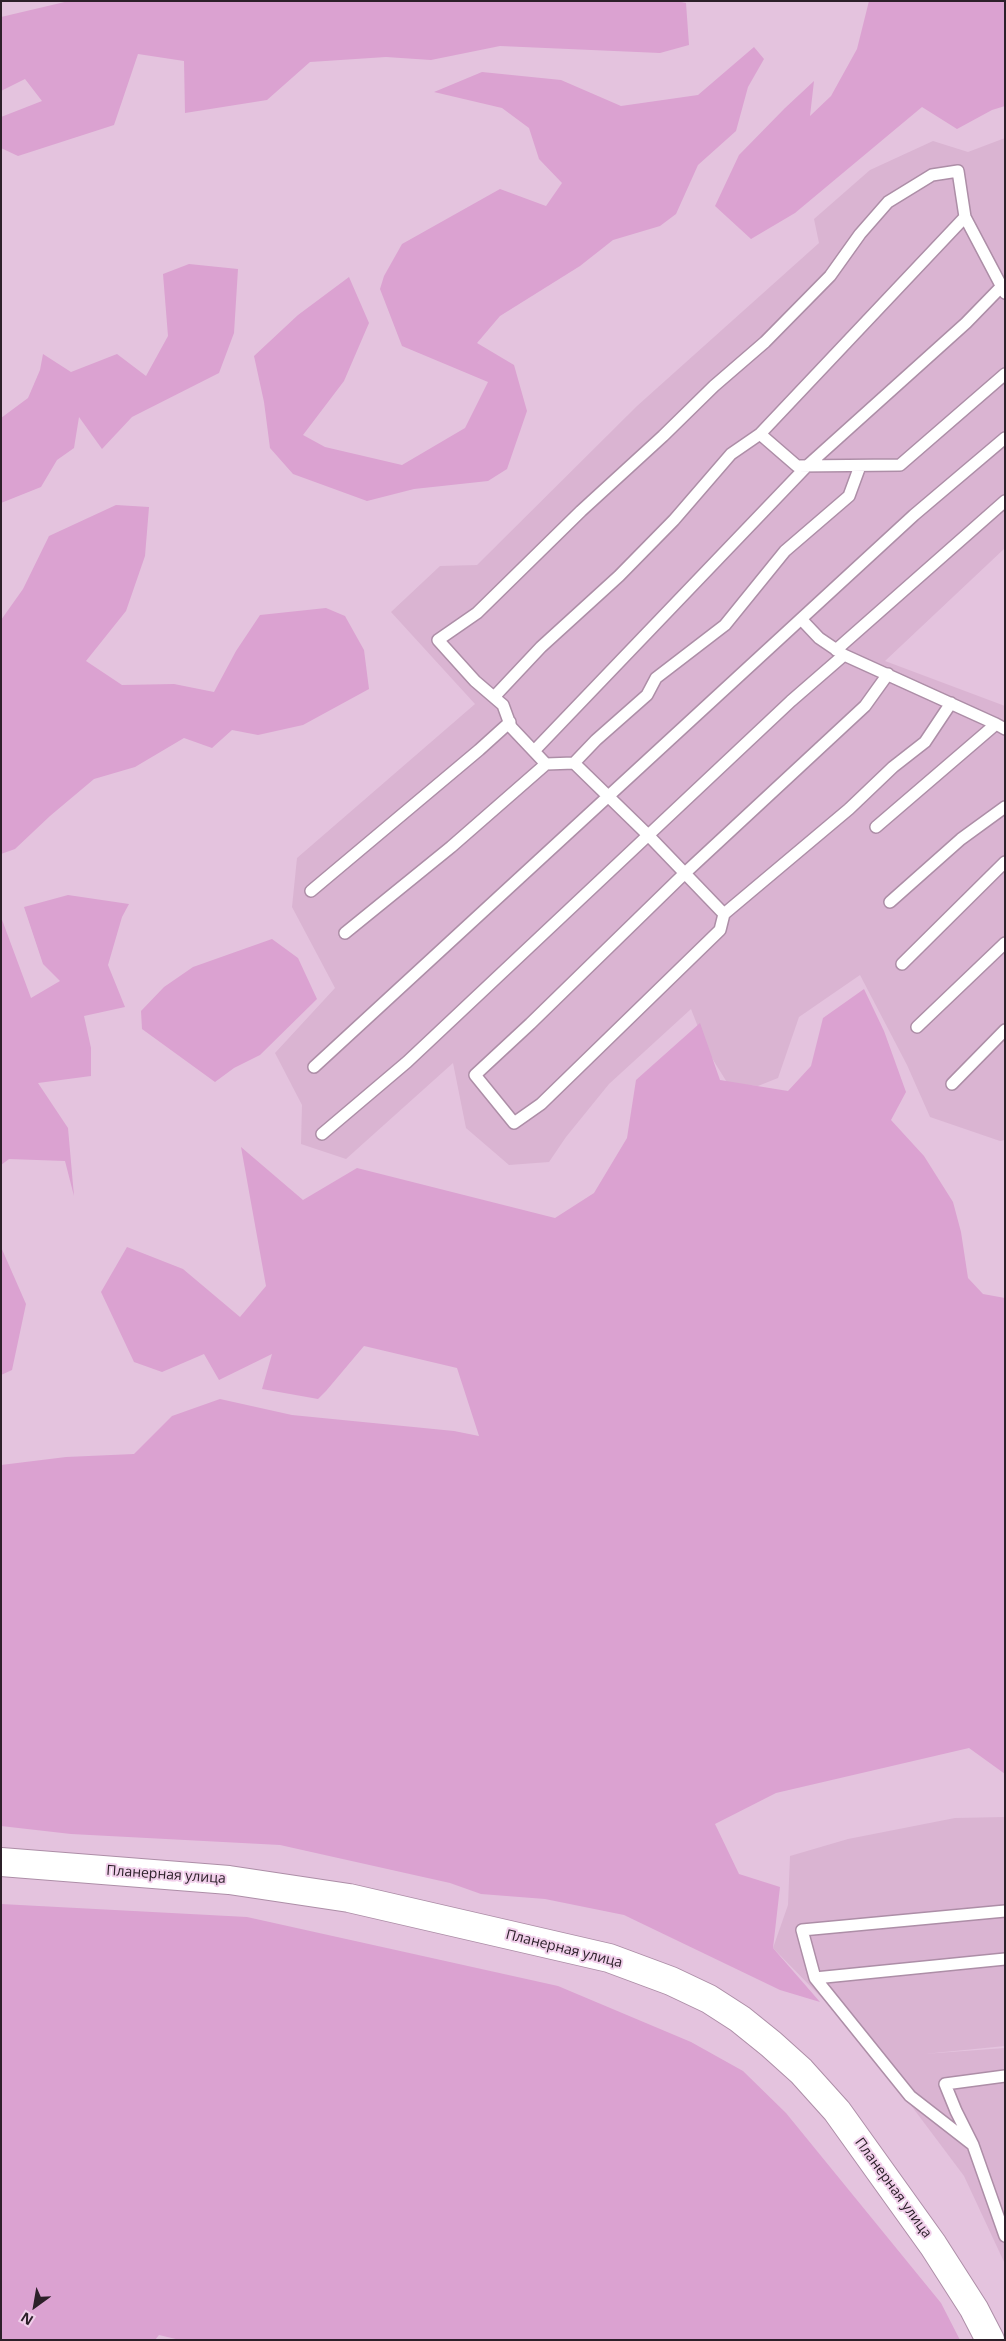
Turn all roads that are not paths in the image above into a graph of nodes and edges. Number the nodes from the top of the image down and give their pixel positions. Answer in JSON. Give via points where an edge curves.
{"nodes":[{"id":1,"x":966,"y":217,"type":"junction"},
{"id":2,"x":1004,"y":290,"type":"edge"},
{"id":3,"x":1005,"y":374,"type":"edge"},
{"id":4,"x":760,"y":434,"type":"junction"},
{"id":5,"x":1005,"y":438,"type":"edge"},
{"id":6,"x":807,"y":466,"type":"junction"},
{"id":7,"x":860,"y":466,"type":"junction"},
{"id":8,"x":1005,"y":501,"type":"edge"},
{"id":9,"x":801,"y":619,"type":"junction"},
{"id":10,"x":840,"y":652,"type":"junction"},
{"id":11,"x":888,"y":674,"type":"junction"},
{"id":12,"x":494,"y":697,"type":"junction"},
{"id":13,"x":951,"y":703,"type":"junction"},
{"id":14,"x":510,"y":722,"type":"junction"},
{"id":15,"x":1000,"y":726,"type":"edge"},
{"id":16,"x":534,"y":751,"type":"junction"},
{"id":17,"x":574,"y":763,"type":"junction"},
{"id":18,"x":546,"y":764,"type":"junction"},
{"id":19,"x":608,"y":796,"type":"junction"},
{"id":20,"x":1005,"y":807,"type":"edge"},
{"id":21,"x":876,"y":826,"type":"dead end"},
{"id":22,"x":649,"y":836,"type":"junction"},
{"id":23,"x":1005,"y":862,"type":"edge"},
{"id":24,"x":685,"y":873,"type":"junction"},
{"id":25,"x":310,"y":891,"type":"dead end"},
{"id":26,"x":890,"y":902,"type":"dead end"},
{"id":27,"x":724,"y":914,"type":"junction"},
{"id":28,"x":345,"y":933,"type":"dead end"},
{"id":29,"x":1005,"y":943,"type":"edge"},
{"id":30,"x":902,"y":964,"type":"dead end"},
{"id":31,"x":917,"y":1026,"type":"dead end"},
{"id":32,"x":1005,"y":1030,"type":"edge"},
{"id":33,"x":314,"y":1067,"type":"dead end"},
{"id":34,"x":952,"y":1084,"type":"dead end"},
{"id":35,"x":322,"y":1134,"type":"dead end"},
{"id":36,"x":1,"y":1862,"type":"edge"},
{"id":37,"x":1005,"y":1911,"type":"edge"},
{"id":38,"x":1005,"y":1959,"type":"edge"},
{"id":39,"x":815,"y":1978,"type":"junction"},
{"id":40,"x":1005,"y":2076,"type":"edge"},
{"id":41,"x":973,"y":2145,"type":"junction"},
{"id":42,"x":1005,"y":2236,"type":"edge"},
{"id":43,"x":990,"y":2340,"type":"edge"}],
"edges":[{"from":1,"to":2,"type":"lane"},
{"from":1,"to":4,"type":"lane"},
{"from":1,"to":12,"type":"lane","via":[[958,172],[932,175],[888,202],[830,276],[765,342],[581,511],[477,613],[438,640]]},
{"from":2,"to":6,"type":"lane"},
{"from":3,"to":7,"type":"lane","via":[[900,465]]},
{"from":4,"to":6,"type":"lane","via":[[797,466]]},
{"from":4,"to":12,"type":"lane","via":[[731,454],[674,520],[619,576],[541,647]]},
{"from":5,"to":9,"type":"lane"},
{"from":6,"to":7,"type":"lane"},
{"from":6,"to":16,"type":"lane"},
{"from":7,"to":17,"type":"lane","via":[[849,496],[785,551],[725,625],[656,678],[647,695]]},
{"from":8,"to":10,"type":"lane"},
{"from":9,"to":10,"type":"lane"},
{"from":9,"to":19,"type":"lane"},
{"from":10,"to":11,"type":"lane"},
{"from":10,"to":22,"type":"lane"},
{"from":11,"to":13,"type":"lane"},
{"from":11,"to":24,"type":"lane","via":[[865,706]]},
{"from":12,"to":14,"type":"lane","via":[[503,705]]},
{"from":13,"to":15,"type":"lane"},
{"from":13,"to":27,"type":"lane","via":[[925,742]]},
{"from":14,"to":16,"type":"lane"},
{"from":14,"to":25,"type":"lane"},
{"from":15,"to":21,"type":"lane"},
{"from":16,"to":18,"type":"lane"},
{"from":17,"to":18,"type":"lane"},
{"from":17,"to":19,"type":"lane"},
{"from":18,"to":28,"type":"lane"},
{"from":19,"to":22,"type":"lane"},
{"from":19,"to":33,"type":"lane"},
{"from":20,"to":26,"type":"lane","via":[[961,839]]},
{"from":22,"to":24,"type":"lane"},
{"from":22,"to":35,"type":"lane","via":[[407,1062]]},
{"from":23,"to":30,"type":"lane"},
{"from":24,"to":27,"type":"lane"},
{"from":24,"to":27,"type":"lane","via":[[475,1075],[514,1123],[541,1104],[720,930]]},
{"from":29,"to":31,"type":"lane"},
{"from":32,"to":34,"type":"lane"},
{"from":36,"to":43,"type":"main road","name":"Планерная улица","via":[[228,1880],[349,1898],[609,1958],[709,1999],[740,2019],[801,2070],[837,2111],[933,2245]]},
{"from":37,"to":39,"type":"lane","via":[[802,1930]]},
{"from":38,"to":39,"type":"lane"},
{"from":39,"to":41,"type":"lane","via":[[910,2096]]},
{"from":40,"to":41,"type":"lane","via":[[945,2084]]},
{"from":41,"to":42,"type":"lane"}]}
